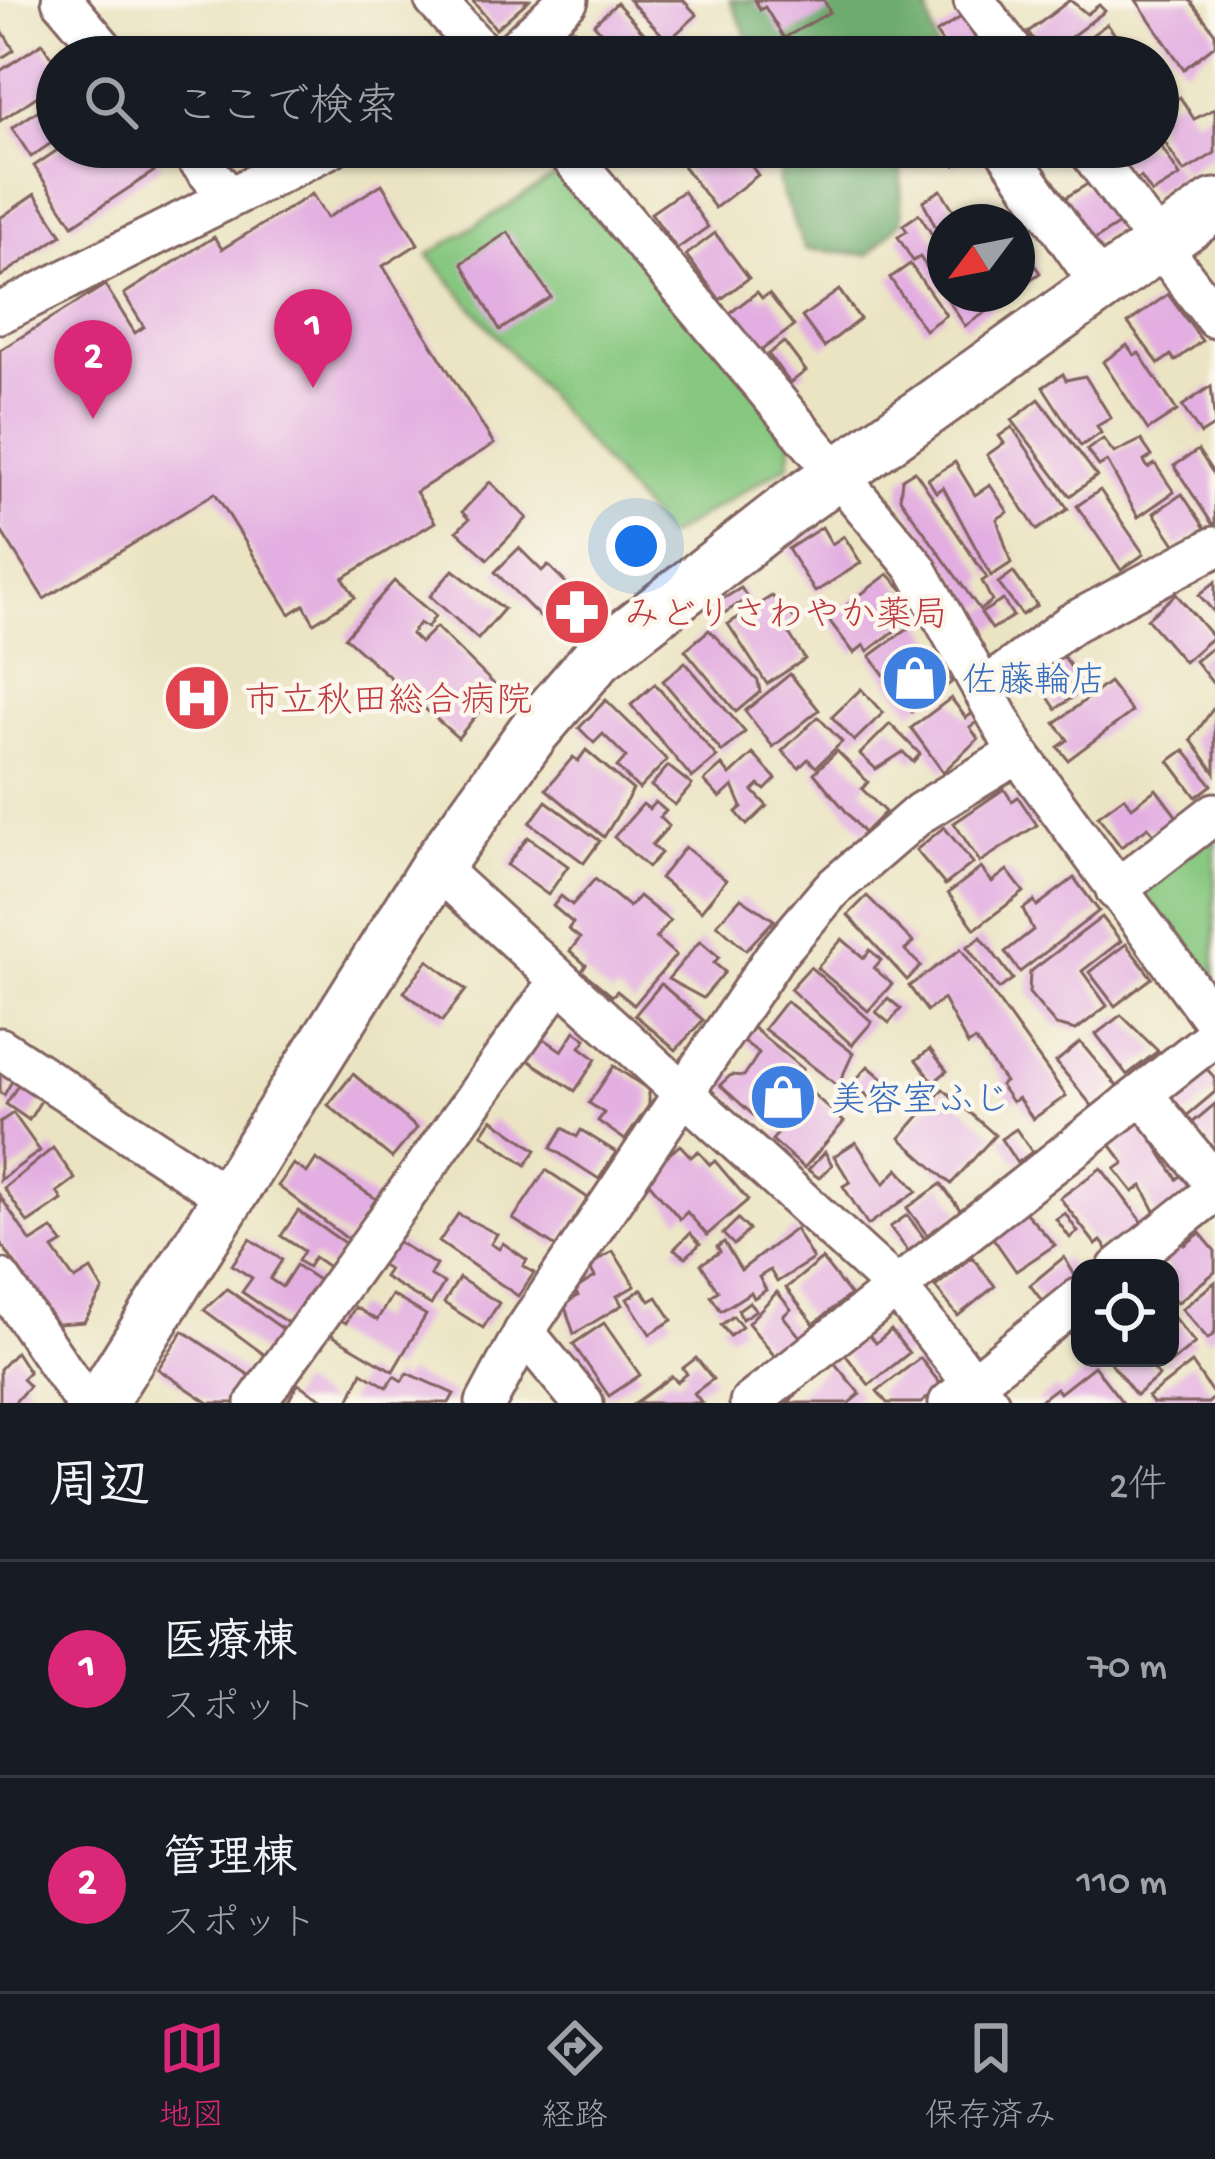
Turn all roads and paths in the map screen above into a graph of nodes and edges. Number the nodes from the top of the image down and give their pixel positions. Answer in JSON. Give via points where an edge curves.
{"nodes":[{"id":1,"x":62,"y":0,"type":"edge"},
{"id":2,"x":435,"y":0,"type":"edge"},
{"id":3,"x":568,"y":0,"type":"edge"},
{"id":4,"x":974,"y":0,"type":"edge"},
{"id":5,"x":92,"y":36,"type":"edge"},
{"id":6,"x":467,"y":36,"type":"edge"},
{"id":7,"x":529,"y":36,"type":"edge"},
{"id":8,"x":1001,"y":36,"type":"edge"},
{"id":9,"x":205,"y":168,"type":"edge"},
{"id":10,"x":287,"y":168,"type":"edge"},
{"id":11,"x":581,"y":168,"type":"edge"},
{"id":12,"x":1019,"y":168,"type":"edge"},
{"id":13,"x":1102,"y":168,"type":"edge"},
{"id":14,"x":229,"y":196,"type":"junction"},
{"id":15,"x":1215,"y":205,"type":"edge"},
{"id":16,"x":1161,"y":244,"type":"junction"},
{"id":17,"x":1102,"y":286,"type":"junction"},
{"id":18,"x":0,"y":313,"type":"edge"},
{"id":19,"x":1215,"y":318,"type":"edge"},
{"id":20,"x":841,"y":474,"type":"junction"},
{"id":21,"x":1215,"y":547,"type":"edge"},
{"id":22,"x":983,"y":690,"type":"junction"},
{"id":23,"x":1018,"y":753,"type":"junction"},
{"id":24,"x":1215,"y":813,"type":"edge"},
{"id":25,"x":436,"y":867,"type":"junction"},
{"id":26,"x":1116,"y":890,"type":"junction"},
{"id":27,"x":559,"y":980,"type":"junction"},
{"id":28,"x":1215,"y":1022,"type":"edge"},
{"id":29,"x":1215,"y":1036,"type":"edge"},
{"id":30,"x":0,"y":1048,"type":"edge"},
{"id":31,"x":679,"y":1092,"type":"junction"},
{"id":32,"x":1144,"y":1096,"type":"junction"},
{"id":33,"x":1215,"y":1187,"type":"edge"},
{"id":34,"x":230,"y":1199,"type":"junction"},
{"id":35,"x":1129,"y":1259,"type":"edge"},
{"id":36,"x":0,"y":1279,"type":"edge"},
{"id":37,"x":896,"y":1287,"type":"junction"},
{"id":38,"x":1071,"y":1306,"type":"edge"},
{"id":39,"x":524,"y":1332,"type":"junction"},
{"id":40,"x":971,"y":1397,"type":"edge"},
{"id":41,"x":85,"y":1403,"type":"edge"},
{"id":42,"x":100,"y":1403,"type":"edge"},
{"id":43,"x":256,"y":1403,"type":"edge"},
{"id":44,"x":486,"y":1403,"type":"edge"},
{"id":45,"x":584,"y":1403,"type":"edge"},
{"id":46,"x":750,"y":1403,"type":"edge"}],
"edges":[{"from":1,"to":5,"type":"street"},
{"from":2,"to":6,"type":"street"},
{"from":3,"to":7,"type":"street"},
{"from":4,"to":8,"type":"street"},
{"from":9,"to":14,"type":"street"},
{"from":10,"to":14,"type":"street"},
{"from":11,"to":20,"type":"street"},
{"from":12,"to":17,"type":"street"},
{"from":13,"to":16,"type":"street"},
{"from":14,"to":18,"type":"street"},
{"from":15,"to":16,"type":"street"},
{"from":16,"to":17,"type":"street"},
{"from":16,"to":19,"type":"street"},
{"from":17,"to":20,"type":"street"},
{"from":20,"to":22,"type":"street","via":[[916,568]]},
{"from":20,"to":25,"type":"street","via":[[598,657]]},
{"from":21,"to":22,"type":"street","via":[[1072,623]]},
{"from":22,"to":23,"type":"street"},
{"from":23,"to":26,"type":"street"},
{"from":23,"to":31,"type":"street","via":[[920,813],[831,890]]},
{"from":24,"to":26,"type":"street"},
{"from":25,"to":27,"type":"street"},
{"from":25,"to":34,"type":"street"},
{"from":26,"to":28,"type":"street"},
{"from":27,"to":31,"type":"street"},
{"from":27,"to":43,"type":"street"},
{"from":29,"to":32,"type":"street"},
{"from":30,"to":34,"type":"street"},
{"from":31,"to":37,"type":"street"},
{"from":31,"to":39,"type":"street"},
{"from":32,"to":33,"type":"street"},
{"from":32,"to":37,"type":"street"},
{"from":33,"to":35,"type":"street"},
{"from":34,"to":42,"type":"street"},
{"from":36,"to":41,"type":"street"},
{"from":37,"to":40,"type":"street"},
{"from":37,"to":46,"type":"street"},
{"from":38,"to":40,"type":"street"},
{"from":39,"to":44,"type":"street"},
{"from":39,"to":45,"type":"street"}]}
